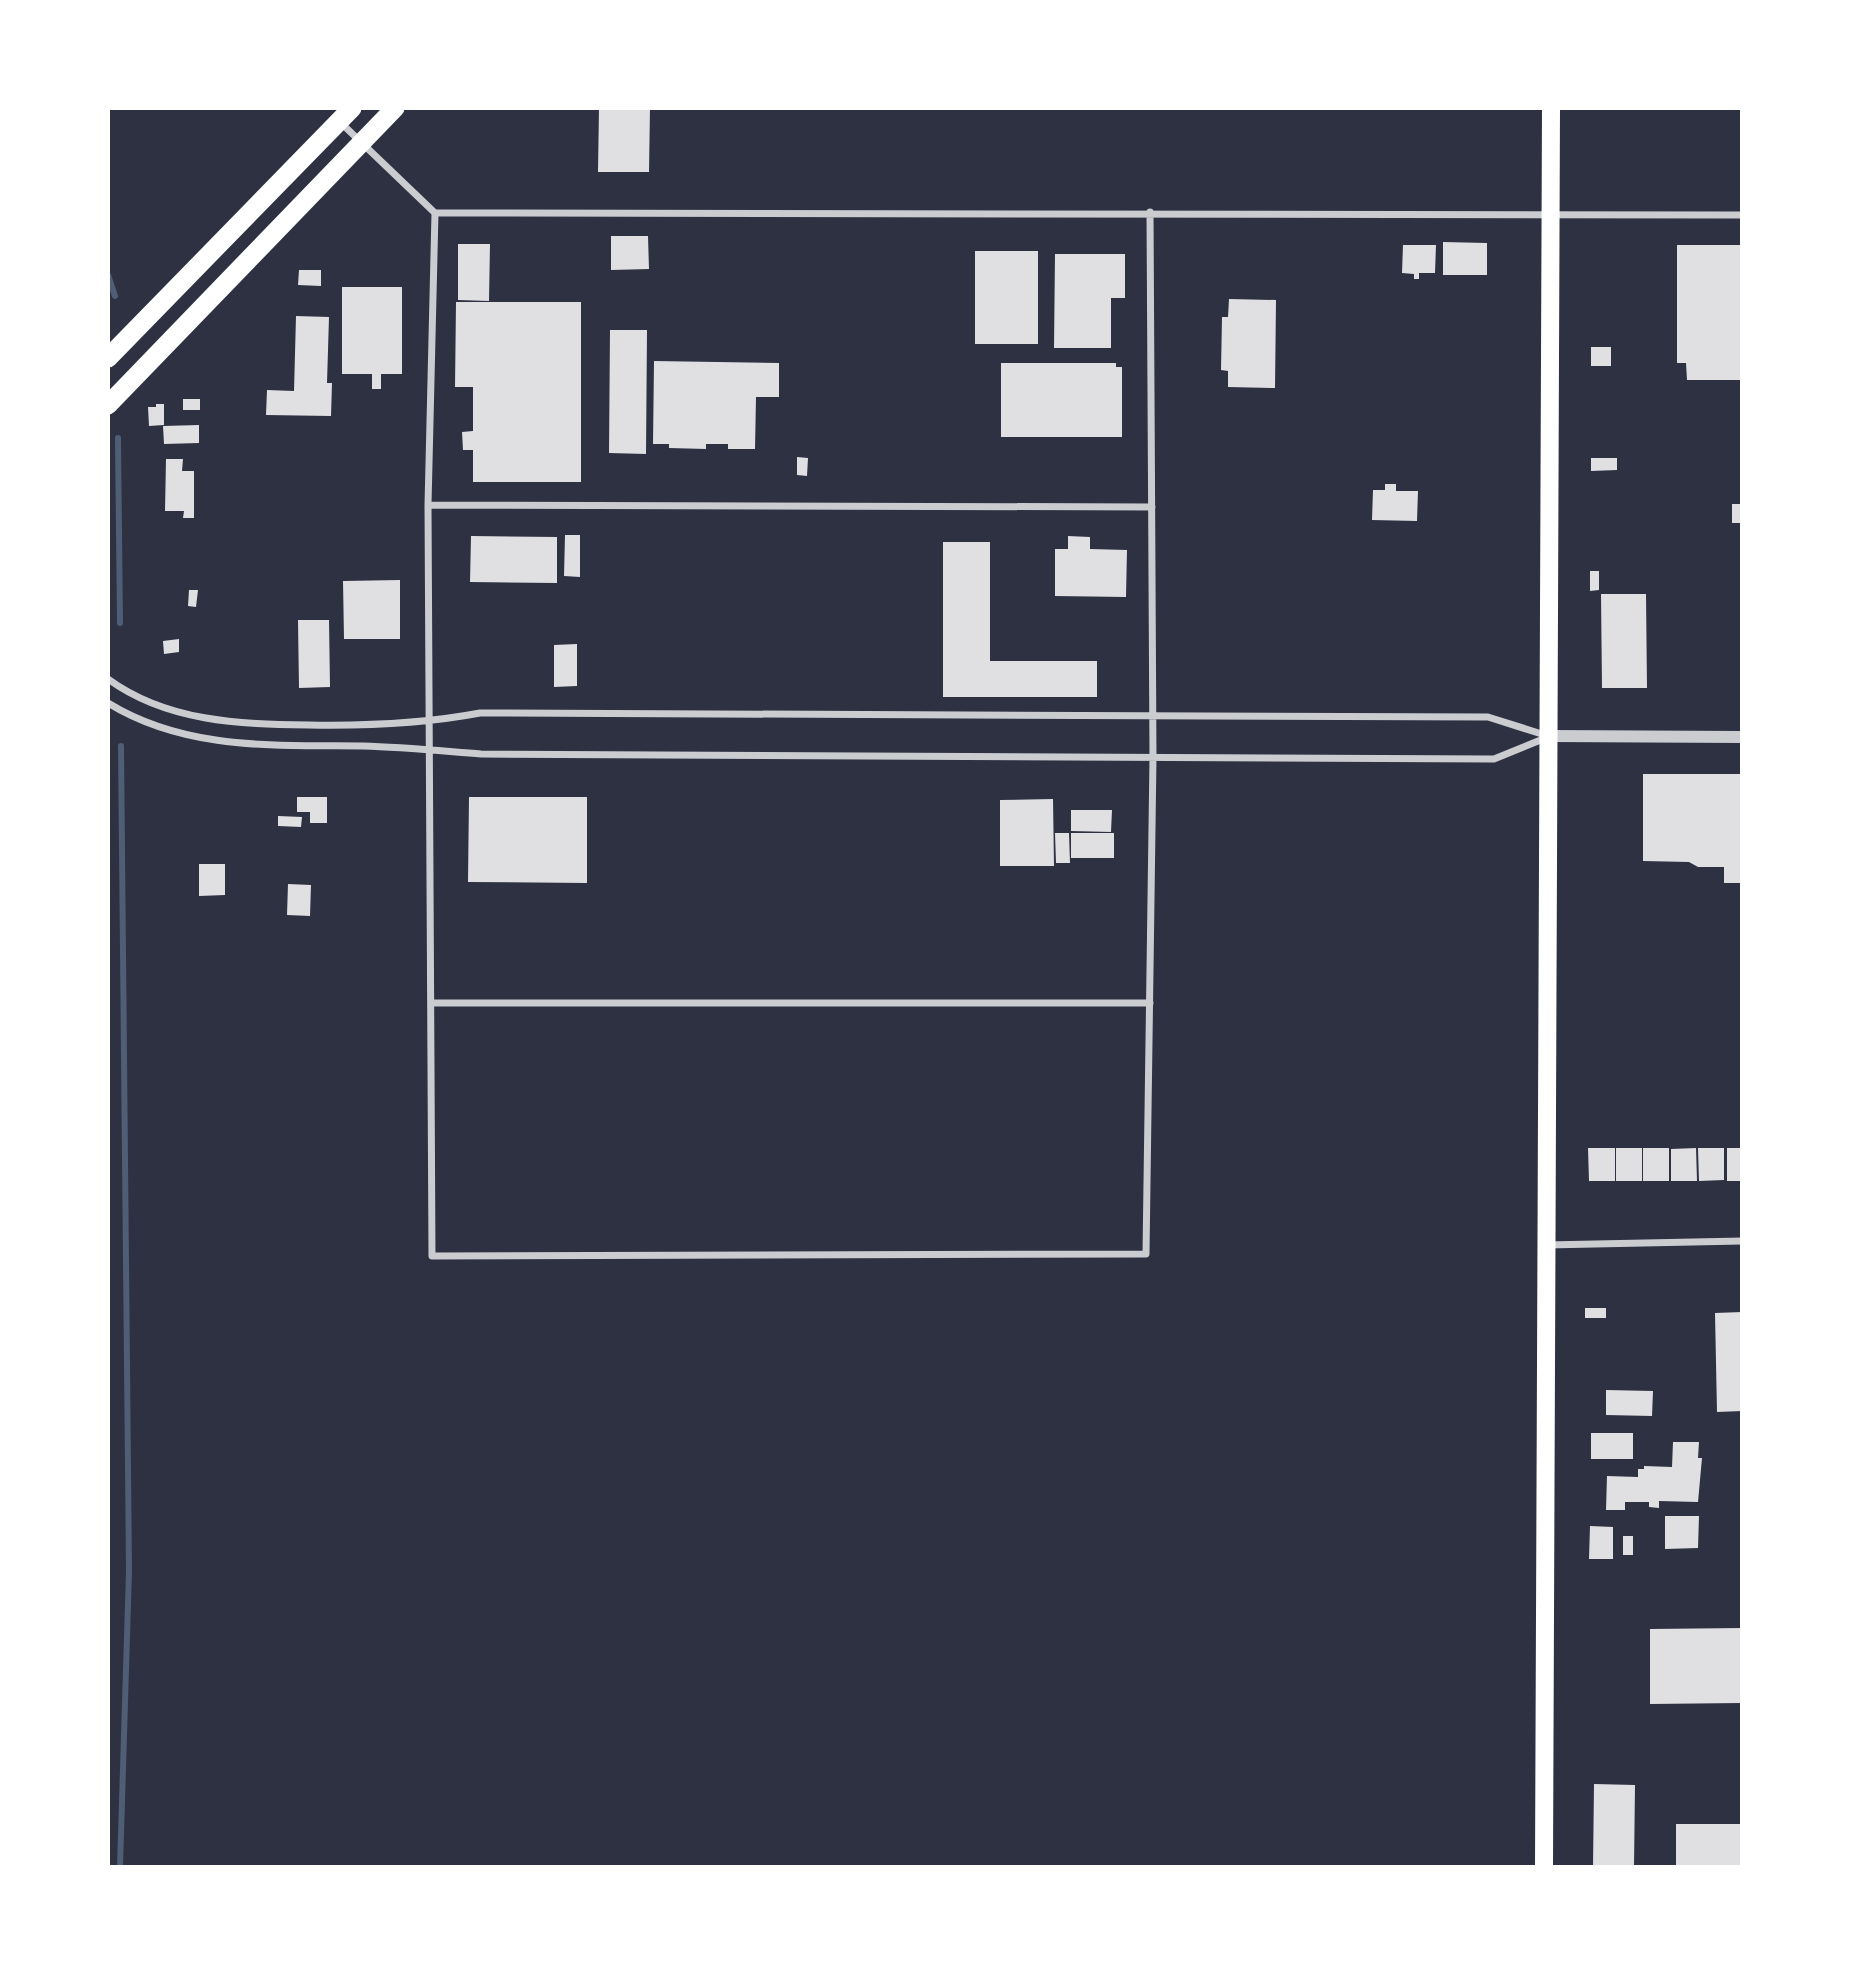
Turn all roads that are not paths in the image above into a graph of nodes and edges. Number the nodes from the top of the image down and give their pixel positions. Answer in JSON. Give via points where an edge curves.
{"nodes":[{"id":1,"x":395,"y":108,"type":"edge"},
{"id":2,"x":1551,"y":108,"type":"edge"},
{"id":3,"x":346,"y":115,"type":"edge"},
{"id":4,"x":361,"y":143,"type":"junction"},
{"id":5,"x":1150,"y":212,"type":"junction"},
{"id":6,"x":436,"y":213,"type":"junction"},
{"id":7,"x":1550,"y":215,"type":"junction"},
{"id":8,"x":1741,"y":215,"type":"edge"},
{"id":9,"x":108,"y":358,"type":"edge"},
{"id":10,"x":108,"y":405,"type":"edge"},
{"id":11,"x":429,"y":505,"type":"junction"},
{"id":12,"x":1152,"y":507,"type":"junction"},
{"id":13,"x":108,"y":679,"type":"edge"},
{"id":14,"x":108,"y":703,"type":"edge"},
{"id":15,"x":1151,"y":716,"type":"junction"},
{"id":16,"x":429,"y":723,"type":"junction"},
{"id":17,"x":1549,"y":736,"type":"junction"},
{"id":18,"x":1741,"y":737,"type":"edge"},
{"id":19,"x":430,"y":750,"type":"junction"},
{"id":20,"x":1153,"y":757,"type":"junction"},
{"id":21,"x":431,"y":1003,"type":"junction"},
{"id":22,"x":1150,"y":1003,"type":"junction"},
{"id":23,"x":1741,"y":1241,"type":"edge"},
{"id":24,"x":1546,"y":1245,"type":"junction"},
{"id":25,"x":1544,"y":1867,"type":"edge"}],
"edges":[{"from":1,"to":4,"type":"highway"},
{"from":2,"to":7,"type":"main road"},
{"from":3,"to":4,"type":"street"},
{"from":3,"to":9,"type":"highway"},
{"from":4,"to":6,"type":"street"},
{"from":4,"to":10,"type":"highway"},
{"from":5,"to":6,"type":"street"},
{"from":5,"to":7,"type":"street"},
{"from":5,"to":12,"type":"street"},
{"from":6,"to":11,"type":"street"},
{"from":7,"to":8,"type":"street"},
{"from":7,"to":17,"type":"main road"},
{"from":11,"to":12,"type":"street"},
{"from":11,"to":16,"type":"street"},
{"from":12,"to":15,"type":"street"},
{"from":13,"to":16,"type":"street","via":[[152,703],[212,720],[382,726]]},
{"from":14,"to":19,"type":"street","via":[[128,715],[202,740]]},
{"from":15,"to":16,"type":"street","via":[[480,713]]},
{"from":15,"to":17,"type":"street","via":[[1488,717]]},
{"from":15,"to":20,"type":"street"},
{"from":16,"to":19,"type":"street"},
{"from":17,"to":18,"type":"street"},
{"from":17,"to":20,"type":"street","via":[[1494,759]]},
{"from":17,"to":24,"type":"main road"},
{"from":19,"to":20,"type":"street","via":[[481,754]]},
{"from":19,"to":21,"type":"street"},
{"from":20,"to":22,"type":"street"},
{"from":21,"to":22,"type":"street"},
{"from":21,"to":22,"type":"street","via":[[432,1256],[1146,1254]]},
{"from":23,"to":24,"type":"street"},
{"from":24,"to":25,"type":"main road"}]}
